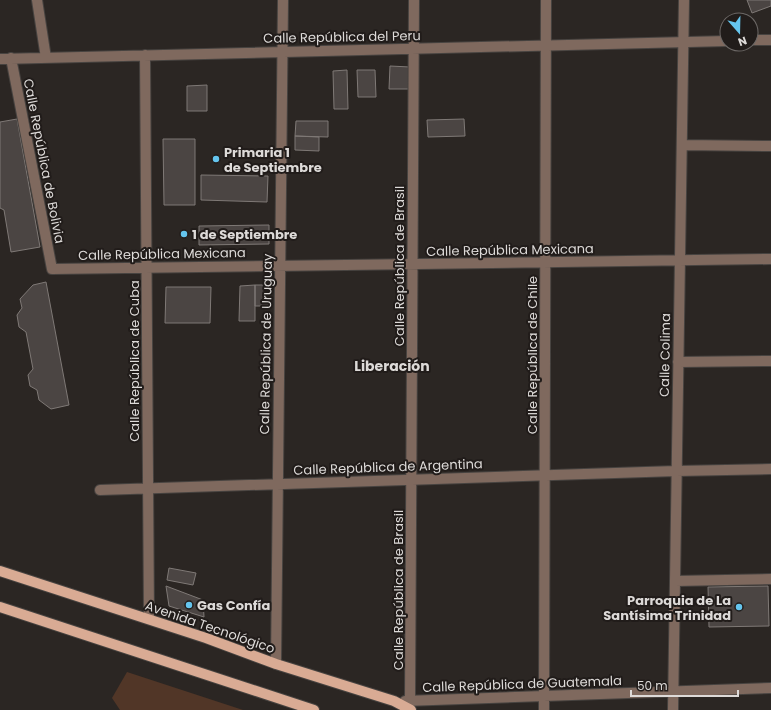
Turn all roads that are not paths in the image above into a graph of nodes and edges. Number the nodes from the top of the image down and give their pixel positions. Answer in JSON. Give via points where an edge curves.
{"nodes":[{"id":1,"x":37,"y":0,"type":"edge"},
{"id":2,"x":283,"y":0,"type":"edge"},
{"id":3,"x":414,"y":0,"type":"edge"},
{"id":4,"x":546,"y":0,"type":"edge"},
{"id":5,"x":684,"y":0,"type":"edge"},
{"id":6,"x":759,"y":40,"type":"edge"},
{"id":7,"x":771,"y":40,"type":"edge"},
{"id":8,"x":719,"y":41,"type":"edge"},
{"id":9,"x":684,"y":42,"type":"junction"},
{"id":10,"x":546,"y":45,"type":"junction"},
{"id":11,"x":414,"y":49,"type":"junction"},
{"id":12,"x":282,"y":52,"type":"junction"},
{"id":13,"x":145,"y":55,"type":"junction"},
{"id":14,"x":11,"y":58,"type":"junction"},
{"id":15,"x":46,"y":58,"type":"junction"},
{"id":16,"x":0,"y":59,"type":"edge"},
{"id":17,"x":682,"y":145,"type":"junction"},
{"id":18,"x":771,"y":146,"type":"edge"},
{"id":19,"x":771,"y":259,"type":"edge"},
{"id":20,"x":680,"y":260,"type":"junction"},
{"id":21,"x":546,"y":262,"type":"junction"},
{"id":22,"x":412,"y":264,"type":"junction"},
{"id":23,"x":280,"y":266,"type":"junction"},
{"id":24,"x":147,"y":267,"type":"junction"},
{"id":25,"x":52,"y":269,"type":"joint"},
{"id":26,"x":678,"y":362,"type":"junction"},
{"id":27,"x":771,"y":362,"type":"edge"},
{"id":28,"x":771,"y":469,"type":"edge"},
{"id":29,"x":676,"y":470,"type":"junction"},
{"id":30,"x":545,"y":475,"type":"junction"},
{"id":31,"x":412,"y":479,"type":"junction"},
{"id":32,"x":278,"y":484,"type":"junction"},
{"id":33,"x":148,"y":488,"type":"junction"},
{"id":34,"x":100,"y":490,"type":"dead end"},
{"id":35,"x":0,"y":571,"type":"edge"},
{"id":36,"x":771,"y":579,"type":"edge"},
{"id":37,"x":674,"y":581,"type":"junction"},
{"id":38,"x":0,"y":607,"type":"edge"},
{"id":39,"x":149,"y":619,"type":"junction"},
{"id":40,"x":276,"y":664,"type":"junction"},
{"id":41,"x":771,"y":688,"type":"edge"},
{"id":42,"x":673,"y":692,"type":"junction"},
{"id":43,"x":544,"y":696,"type":"junction"},
{"id":44,"x":411,"y":705,"type":"edge"},
{"id":45,"x":314,"y":710,"type":"edge"},
{"id":46,"x":544,"y":710,"type":"edge"},
{"id":47,"x":673,"y":710,"type":"edge"}],
"edges":[{"from":1,"to":15,"type":"street"},
{"from":2,"to":12,"type":"street","name":"Calle República de Uruguay"},
{"from":3,"to":11,"type":"street","name":"Calle República de Brasil"},
{"from":4,"to":10,"type":"street","name":"Calle República de Chile"},
{"from":5,"to":9,"type":"street","name":"Calle Colima"},
{"from":6,"to":7,"type":"street"},
{"from":8,"to":9,"type":"street","name":"Calle República del Peru"},
{"from":9,"to":10,"type":"street","name":"Calle República del Peru"},
{"from":9,"to":17,"type":"street","name":"Calle Colima"},
{"from":10,"to":11,"type":"street","name":"Calle República del Peru"},
{"from":10,"to":21,"type":"street","name":"Calle República de Chile"},
{"from":11,"to":12,"type":"street","name":"Calle República del Peru"},
{"from":11,"to":22,"type":"street","name":"Calle República de Brasil"},
{"from":12,"to":13,"type":"street","name":"Calle República del Peru"},
{"from":12,"to":23,"type":"street","name":"Calle República de Uruguay"},
{"from":13,"to":15,"type":"street","name":"Calle República del Peru"},
{"from":13,"to":24,"type":"street","name":"Calle República de Cuba"},
{"from":14,"to":15,"type":"street","name":"Calle República del Peru"},
{"from":14,"to":16,"type":"street","name":"Calle República del Peru"},
{"from":14,"to":25,"type":"street","name":"Calle República de Bolivia"},
{"from":17,"to":18,"type":"street"},
{"from":17,"to":20,"type":"street","name":"Calle Colima"},
{"from":19,"to":20,"type":"street","name":"Calle República Mexicana"},
{"from":20,"to":21,"type":"street","name":"Calle República Mexicana"},
{"from":20,"to":26,"type":"street","name":"Calle Colima"},
{"from":21,"to":22,"type":"street","name":"Calle República Mexicana"},
{"from":21,"to":30,"type":"street","name":"Calle República de Chile"},
{"from":22,"to":23,"type":"street","name":"Calle República Mexicana"},
{"from":22,"to":31,"type":"street","name":"Calle República de Brasil"},
{"from":23,"to":24,"type":"street","name":"Calle República Mexicana"},
{"from":23,"to":32,"type":"street","name":"Calle República de Uruguay"},
{"from":24,"to":25,"type":"street","name":"Calle República Mexicana"},
{"from":24,"to":33,"type":"street","name":"Calle República de Cuba"},
{"from":26,"to":27,"type":"street"},
{"from":26,"to":29,"type":"street","name":"Calle Colima"},
{"from":28,"to":29,"type":"street","name":"Calle República de Argentina"},
{"from":29,"to":30,"type":"street","name":"Calle República de Argentina"},
{"from":29,"to":37,"type":"street","name":"Calle Colima"},
{"from":30,"to":31,"type":"street","name":"Calle República de Argentina"},
{"from":30,"to":43,"type":"street","name":"Calle República de Chile"},
{"from":31,"to":32,"type":"street","name":"Calle República de Argentina"},
{"from":31,"to":44,"type":"street","name":"Calle República de Brasil"},
{"from":32,"to":33,"type":"street","name":"Calle República de Argentina"},
{"from":32,"to":40,"type":"street","name":"Calle República de Uruguay"},
{"from":33,"to":34,"type":"street","name":"Calle República de Argentina"},
{"from":33,"to":39,"type":"street","name":"Calle República de Cuba"},
{"from":35,"to":39,"type":"main road","name":"Avenida Tecnológico"},
{"from":36,"to":37,"type":"street"},
{"from":37,"to":42,"type":"street","name":"Calle Colima"},
{"from":38,"to":45,"type":"main road"},
{"from":39,"to":40,"type":"main road","name":"Avenida Tecnológico"},
{"from":40,"to":44,"type":"main road","name":"Avenida Tecnológico"},
{"from":41,"to":42,"type":"street","name":"Calle República de Guatemala"},
{"from":42,"to":43,"type":"street","name":"Calle República de Guatemala"},
{"from":42,"to":47,"type":"street","name":"Calle Colima"},
{"from":43,"to":44,"type":"street","name":"Calle República de Guatemala"},
{"from":43,"to":46,"type":"street","name":"Calle República de Chile"}]}
